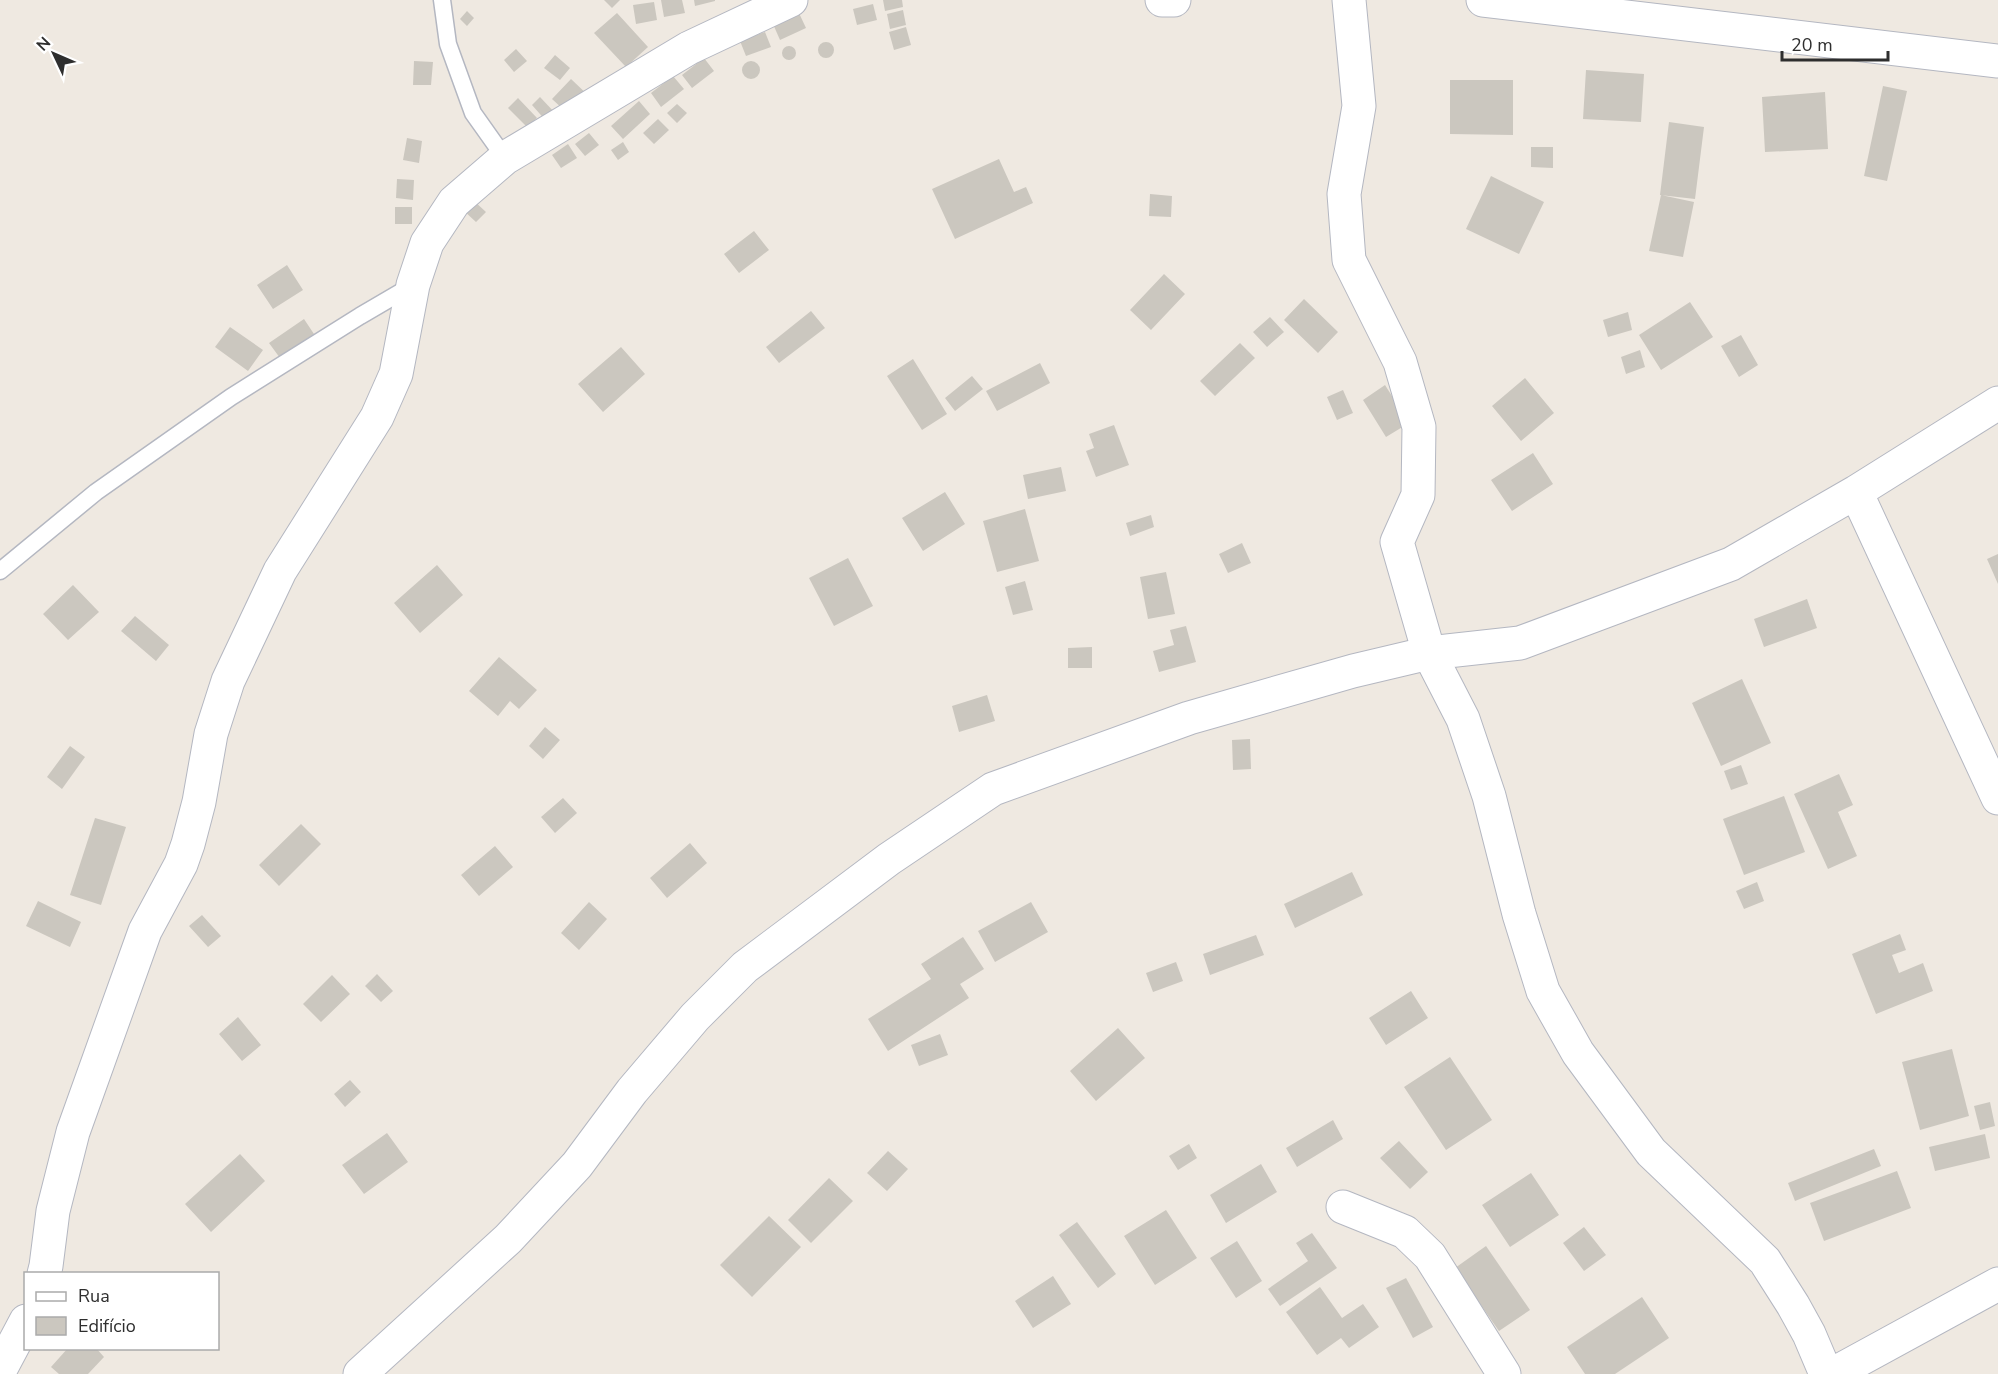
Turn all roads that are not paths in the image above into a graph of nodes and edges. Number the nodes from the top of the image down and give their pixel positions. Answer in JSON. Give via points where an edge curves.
{"nodes":[{"id":1,"x":442,"y":0,"type":"edge"},
{"id":2,"x":791,"y":0,"type":"edge"},
{"id":3,"x":1162,"y":0,"type":"edge"},
{"id":4,"x":1174,"y":0,"type":"edge"},
{"id":5,"x":1349,"y":0,"type":"edge"},
{"id":6,"x":1483,"y":0,"type":"edge"},
{"id":7,"x":1562,"y":4,"type":"edge"},
{"id":8,"x":1998,"y":61,"type":"edge"},
{"id":9,"x":505,"y":158,"type":"junction"},
{"id":10,"x":413,"y":285,"type":"junction"},
{"id":11,"x":1998,"y":403,"type":"edge"},
{"id":12,"x":1856,"y":492,"type":"junction"},
{"id":13,"x":0,"y":570,"type":"edge"},
{"id":14,"x":1429,"y":654,"type":"junction"},
{"id":15,"x":1998,"y":798,"type":"edge"},
{"id":16,"x":1343,"y":1207,"type":"dead end"},
{"id":17,"x":44,"y":1272,"type":"edge"},
{"id":18,"x":1998,"y":1284,"type":"edge"},
{"id":19,"x":24,"y":1325,"type":"edge"},
{"id":20,"x":0,"y":1370,"type":"edge"},
{"id":21,"x":360,"y":1374,"type":"edge"},
{"id":22,"x":1504,"y":1374,"type":"edge"},
{"id":23,"x":1826,"y":1374,"type":"edge"},
{"id":24,"x":1833,"y":1374,"type":"edge"}],
"edges":[{"from":1,"to":9,"type":"lane","via":[[448,44],[473,113]]},
{"from":2,"to":9,"type":"street","via":[[689,48]]},
{"from":3,"to":4,"type":"street"},
{"from":5,"to":14,"type":"street","via":[[1359,106],[1344,194],[1349,260],[1400,362],[1419,427],[1418,495],[1397,542]]},
{"from":6,"to":7,"type":"street"},
{"from":7,"to":8,"type":"street"},
{"from":9,"to":10,"type":"street","via":[[454,202],[427,243]]},
{"from":10,"to":13,"type":"lane","via":[[231,397],[96,492]]},
{"from":10,"to":17,"type":"street","via":[[396,374],[377,417],[280,571],[228,681],[211,734],[181,864],[145,931],[73,1132],[53,1211]]},
{"from":11,"to":12,"type":"street"},
{"from":12,"to":14,"type":"street","via":[[1731,564],[1520,643]]},
{"from":12,"to":15,"type":"street"},
{"from":14,"to":21,"type":"street","via":[[1353,671],[1189,718],[993,789],[889,859],[745,967],[695,1017],[632,1091],[577,1165],[516,1231]]},
{"from":14,"to":23,"type":"street","via":[[1463,719],[1489,796],[1542,992],[1578,1053],[1651,1152],[1765,1261],[1809,1334]]},
{"from":16,"to":22,"type":"street","via":[[1405,1232],[1431,1256]]},
{"from":18,"to":24,"type":"street"},
{"from":19,"to":20,"type":"street"}]}
